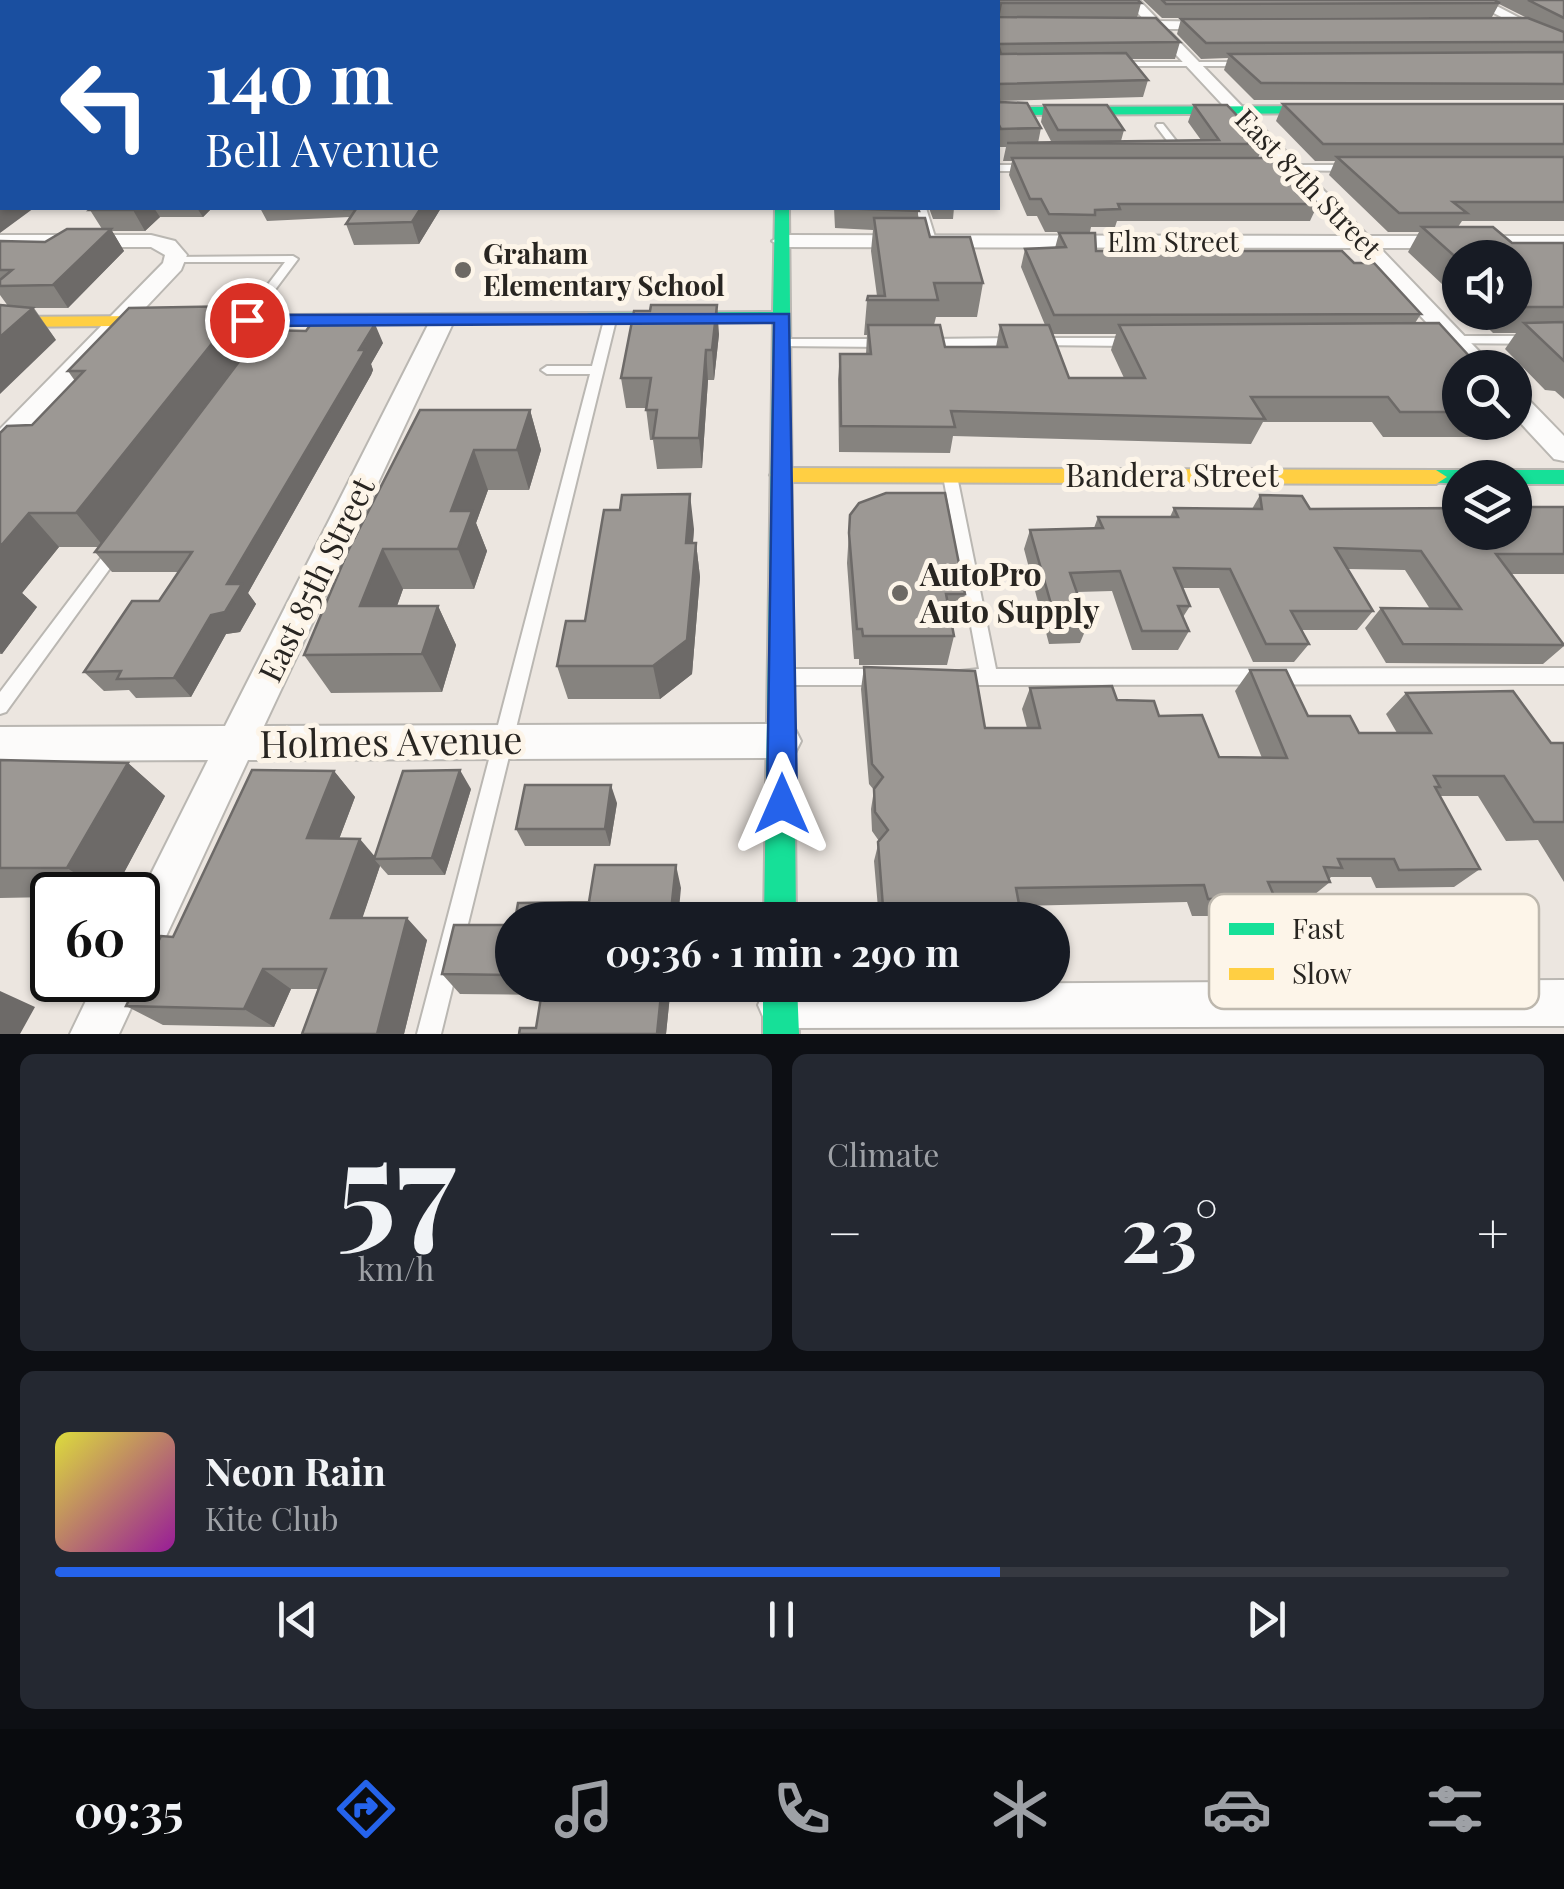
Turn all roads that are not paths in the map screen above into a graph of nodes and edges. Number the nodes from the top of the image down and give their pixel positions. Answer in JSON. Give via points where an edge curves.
{"nodes":[{"id":1,"x":1132,"y":0,"type":"edge"},
{"id":2,"x":1476,"y":0,"type":"edge"},
{"id":3,"x":1156,"y":25,"type":"junction"},
{"id":4,"x":1234,"y":25,"type":"edge"},
{"id":5,"x":1484,"y":25,"type":"edge"},
{"id":6,"x":1523,"y":25,"type":"junction"},
{"id":7,"x":1116,"y":26,"type":"edge"},
{"id":8,"x":1564,"y":46,"type":"edge"},
{"id":9,"x":1115,"y":64,"type":"edge"},
{"id":10,"x":1193,"y":64,"type":"junction"},
{"id":11,"x":1252,"y":64,"type":"edge"},
{"id":12,"x":1000,"y":110,"type":"edge"},
{"id":13,"x":1353,"y":110,"type":"edge"},
{"id":14,"x":1238,"y":111,"type":"junction"},
{"id":15,"x":1160,"y":126,"type":"dead end"},
{"id":16,"x":1169,"y":154,"type":"edge"},
{"id":17,"x":1000,"y":168,"type":"edge"},
{"id":18,"x":1037,"y":168,"type":"edge"},
{"id":19,"x":1283,"y":168,"type":"junction"},
{"id":20,"x":1370,"y":168,"type":"edge"},
{"id":21,"x":782,"y":210,"type":"edge"},
{"id":22,"x":922,"y":210,"type":"edge"},
{"id":23,"x":782,"y":241,"type":"junction"},
{"id":24,"x":0,"y":242,"type":"edge"},
{"id":25,"x":931,"y":242,"type":"junction"},
{"id":26,"x":1564,"y":242,"type":"edge"},
{"id":27,"x":1364,"y":243,"type":"junction"},
{"id":28,"x":174,"y":254,"type":"junction"},
{"id":29,"x":783,"y":317,"type":"junction"},
{"id":30,"x":247,"y":320,"type":"junction"},
{"id":31,"x":610,"y":320,"type":"junction"},
{"id":32,"x":442,"y":321,"type":"junction"},
{"id":33,"x":0,"y":322,"type":"edge"},
{"id":34,"x":119,"y":322,"type":"junction"},
{"id":35,"x":1447,"y":340,"type":"junction"},
{"id":36,"x":1564,"y":340,"type":"edge"},
{"id":37,"x":922,"y":342,"type":"edge"},
{"id":38,"x":1140,"y":342,"type":"edge"},
{"id":39,"x":782,"y":343,"type":"junction"},
{"id":40,"x":902,"y":343,"type":"edge"},
{"id":41,"x":1460,"y":350,"type":"edge"},
{"id":42,"x":546,"y":370,"type":"dead end"},
{"id":43,"x":596,"y":370,"type":"junction"},
{"id":44,"x":1532,"y":419,"type":"edge"},
{"id":45,"x":0,"y":445,"type":"edge"},
{"id":46,"x":1564,"y":452,"type":"edge"},
{"id":47,"x":781,"y":475,"type":"junction"},
{"id":48,"x":950,"y":476,"type":"junction"},
{"id":49,"x":1564,"y":477,"type":"edge"},
{"id":50,"x":130,"y":530,"type":"edge"},
{"id":51,"x":1564,"y":676,"type":"edge"},
{"id":52,"x":895,"y":677,"type":"edge"},
{"id":53,"x":932,"y":677,"type":"edge"},
{"id":54,"x":989,"y":677,"type":"junction"},
{"id":55,"x":782,"y":678,"type":"junction"},
{"id":56,"x":0,"y":706,"type":"edge"},
{"id":57,"x":782,"y":741,"type":"junction"},
{"id":58,"x":503,"y":742,"type":"junction"},
{"id":59,"x":0,"y":744,"type":"edge"},
{"id":60,"x":238,"y":745,"type":"junction"},
{"id":61,"x":160,"y":902,"type":"edge"},
{"id":62,"x":780,"y":902,"type":"edge"},
{"id":63,"x":110,"y":1002,"type":"edge"},
{"id":64,"x":1564,"y":1002,"type":"edge"},
{"id":65,"x":1539,"y":1003,"type":"edge"},
{"id":66,"x":780,"y":1008,"type":"edge"},
{"id":67,"x":1392,"y":1009,"type":"edge"},
{"id":68,"x":1170,"y":1018,"type":"edge"},
{"id":69,"x":94,"y":1034,"type":"edge"},
{"id":70,"x":429,"y":1034,"type":"edge"}],
"edges":[{"from":1,"to":3,"type":"street","name":"East 87th Street"},
{"from":2,"to":6,"type":"street"},
{"from":3,"to":4,"type":"street"},
{"from":3,"to":7,"type":"street"},
{"from":3,"to":10,"type":"street","name":"East 87th Street"},
{"from":5,"to":6,"type":"street"},
{"from":6,"to":8,"type":"street"},
{"from":9,"to":10,"type":"lane"},
{"from":10,"to":11,"type":"lane"},
{"from":10,"to":14,"type":"street","name":"East 87th Street"},
{"from":12,"to":14,"type":"street","via":[[1111,116]]},
{"from":13,"to":14,"type":"street"},
{"from":14,"to":19,"type":"street","name":"East 87th Street"},
{"from":15,"to":16,"type":"lane","via":[[1182,153]]},
{"from":17,"to":18,"type":"lane"},
{"from":19,"to":20,"type":"lane"},
{"from":19,"to":27,"type":"street","name":"East 87th Street"},
{"from":21,"to":23,"type":"street"},
{"from":22,"to":25,"type":"lane"},
{"from":23,"to":25,"type":"street","name":"Elm Street"},
{"from":23,"to":29,"type":"street"},
{"from":24,"to":28,"type":"street","via":[[151,241]]},
{"from":25,"to":27,"type":"street","name":"Elm Street"},
{"from":26,"to":27,"type":"street","name":"Elm Street"},
{"from":27,"to":35,"type":"street","name":"East 87th Street"},
{"from":28,"to":30,"type":"lane","via":[[293,259]]},
{"from":28,"to":34,"type":"street"},
{"from":29,"to":31,"type":"street"},
{"from":29,"to":39,"type":"street"},
{"from":30,"to":32,"type":"street","via":[[278,329]]},
{"from":30,"to":34,"type":"street"},
{"from":31,"to":32,"type":"street"},
{"from":31,"to":43,"type":"lane"},
{"from":32,"to":60,"type":"street","name":"East 85th Street"},
{"from":33,"to":34,"type":"street"},
{"from":34,"to":45,"type":"street"},
{"from":35,"to":36,"type":"lane"},
{"from":35,"to":41,"type":"street","name":"East 87th Street"},
{"from":37,"to":38,"type":"lane"},
{"from":39,"to":40,"type":"lane"},
{"from":39,"to":47,"type":"street"},
{"from":42,"to":43,"type":"lane"},
{"from":43,"to":58,"type":"lane"},
{"from":44,"to":46,"type":"street"},
{"from":47,"to":48,"type":"street","name":"Bandera Street"},
{"from":47,"to":55,"type":"street"},
{"from":48,"to":49,"type":"street","name":"Bandera Street"},
{"from":48,"to":54,"type":"lane"},
{"from":50,"to":56,"type":"lane"},
{"from":51,"to":54,"type":"lane"},
{"from":52,"to":55,"type":"lane"},
{"from":53,"to":54,"type":"lane"},
{"from":55,"to":57,"type":"street"},
{"from":57,"to":58,"type":"street","name":"Holmes Avenue"},
{"from":57,"to":62,"type":"street"},
{"from":58,"to":60,"type":"street","name":"Holmes Avenue"},
{"from":58,"to":70,"type":"lane"},
{"from":59,"to":60,"type":"street","name":"Holmes Avenue"},
{"from":60,"to":61,"type":"street","name":"East 85th Street"},
{"from":63,"to":69,"type":"street"},
{"from":64,"to":65,"type":"street"},
{"from":66,"to":68,"type":"street"},
{"from":67,"to":68,"type":"street"}]}
